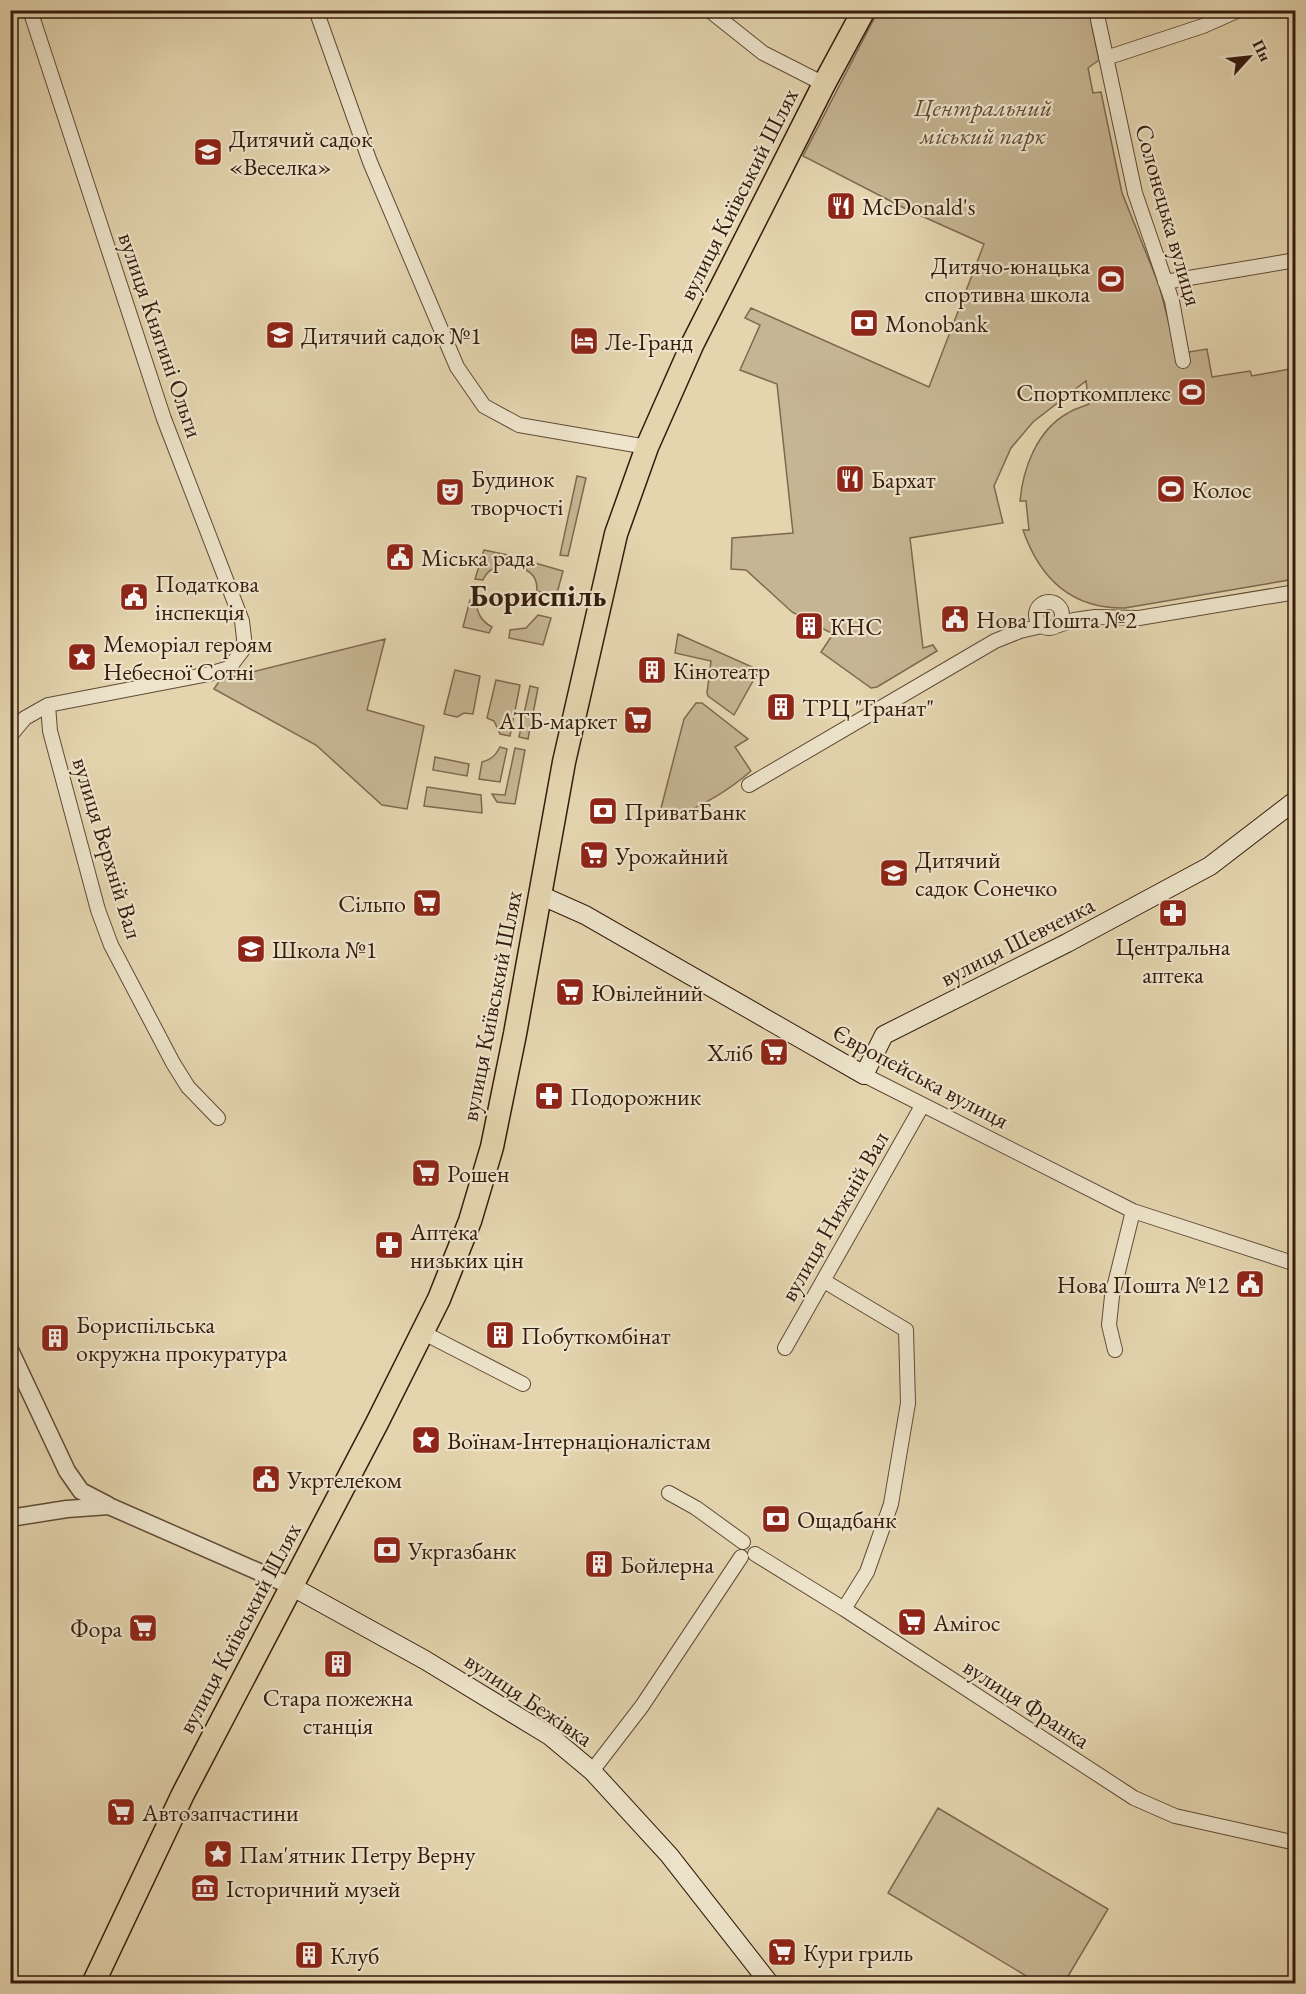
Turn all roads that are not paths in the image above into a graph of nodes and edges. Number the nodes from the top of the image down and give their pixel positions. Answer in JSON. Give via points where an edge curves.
{"nodes":[{"id":1,"x":30,"y":10,"type":"edge"},
{"id":2,"x":315,"y":10,"type":"edge"},
{"id":3,"x":709,"y":10,"type":"edge"},
{"id":4,"x":864,"y":10,"type":"edge"},
{"id":5,"x":1096,"y":10,"type":"edge"},
{"id":6,"x":1239,"y":10,"type":"edge"},
{"id":7,"x":1106,"y":58,"type":"junction"},
{"id":8,"x":824,"y":84,"type":"junction"},
{"id":9,"x":1296,"y":260,"type":"edge"},
{"id":10,"x":1165,"y":282,"type":"junction"},
{"id":11,"x":1183,"y":361,"type":"dead end"},
{"id":12,"x":647,"y":447,"type":"junction"},
{"id":13,"x":1296,"y":592,"type":"edge"},
{"id":14,"x":1057,"y":605,"type":"junction"},
{"id":15,"x":1095,"y":617,"type":"junction"},
{"id":16,"x":1045,"y":622,"type":"junction"},
{"id":17,"x":48,"y":705,"type":"junction"},
{"id":18,"x":10,"y":736,"type":"edge"},
{"id":19,"x":749,"y":784,"type":"dead end"},
{"id":20,"x":1296,"y":800,"type":"edge"},
{"id":21,"x":540,"y":895,"type":"junction"},
{"id":22,"x":864,"y":1075,"type":"junction"},
{"id":23,"x":922,"y":1106,"type":"junction"},
{"id":24,"x":218,"y":1118,"type":"dead end"},
{"id":25,"x":1133,"y":1211,"type":"junction"},
{"id":26,"x":1296,"y":1264,"type":"edge"},
{"id":27,"x":824,"y":1281,"type":"junction"},
{"id":28,"x":422,"y":1332,"type":"junction"},
{"id":29,"x":784,"y":1348,"type":"dead end"},
{"id":30,"x":10,"y":1350,"type":"edge"},
{"id":31,"x":1115,"y":1350,"type":"dead end"},
{"id":32,"x":522,"y":1384,"type":"dead end"},
{"id":33,"x":669,"y":1493,"type":"dead end"},
{"id":34,"x":109,"y":1506,"type":"junction"},
{"id":35,"x":10,"y":1518,"type":"edge"},
{"id":36,"x":748,"y":1556,"type":"junction"},
{"id":37,"x":291,"y":1586,"type":"junction"},
{"id":38,"x":844,"y":1610,"type":"junction"},
{"id":39,"x":592,"y":1771,"type":"junction"},
{"id":40,"x":1296,"y":1843,"type":"edge"},
{"id":41,"x":93,"y":1983,"type":"edge"},
{"id":42,"x":770,"y":1983,"type":"edge"}],
"edges":[{"from":1,"to":17,"type":"street","name":"вулиця Княгині Ольги","via":[[164,419],[242,621],[245,647],[229,668],[209,674]]},
{"from":2,"to":12,"type":"street","via":[[370,162],[452,356],[484,406],[519,425]]},
{"from":3,"to":8,"type":"street","via":[[763,52]]},
{"from":4,"to":8,"type":"highway","name":"вулиця Київський Шлях"},
{"from":5,"to":7,"type":"street","name":"Солонецька вулиця"},
{"from":6,"to":7,"type":"street"},
{"from":7,"to":10,"type":"street","name":"Солонецька вулиця","via":[[1135,193]]},
{"from":8,"to":12,"type":"highway","name":"вулиця Київський Шлях","via":[[693,343]]},
{"from":9,"to":10,"type":"street"},
{"from":10,"to":11,"type":"street","name":"Солонецька вулиця"},
{"from":12,"to":21,"type":"highway","name":"вулиця Київський Шлях","via":[[616,534],[564,762]]},
{"from":13,"to":15,"type":"street","via":[[1140,618]]},
{"from":14,"to":15,"type":"street"},
{"from":14,"to":16,"type":"street","via":[[1062,616]]},
{"from":14,"to":16,"type":"street","via":[[1050,602],[1039,607]]},
{"from":15,"to":16,"type":"street"},
{"from":16,"to":19,"type":"street","via":[[995,641]]},
{"from":17,"to":18,"type":"street","via":[[25,718]]},
{"from":17,"to":24,"type":"street","name":"вулиця Верхній Вал","via":[[50,731],[111,945],[173,1063],[188,1087]]},
{"from":20,"to":22,"type":"main road","name":"вулиця Шевченка","via":[[1210,866],[884,1035]]},
{"from":21,"to":22,"type":"main road","name":"Європейська вулиця","via":[[585,915]]},
{"from":21,"to":28,"type":"highway","name":"вулиця Київський Шлях","via":[[492,1147],[470,1221]]},
{"from":22,"to":23,"type":"street","name":"Європейська вулиця"},
{"from":23,"to":25,"type":"street","name":"Європейська вулиця"},
{"from":23,"to":27,"type":"street","name":"вулиця Нижній Вал"},
{"from":25,"to":26,"type":"street","name":"Європейська вулиця"},
{"from":25,"to":31,"type":"street","via":[[1112,1296],[1109,1325]]},
{"from":27,"to":29,"type":"street","name":"вулиця Нижній Вал"},
{"from":27,"to":38,"type":"street","via":[[906,1330],[908,1403],[891,1504],[867,1572]]},
{"from":28,"to":32,"type":"street"},
{"from":28,"to":37,"type":"highway","name":"вулиця Київський Шлях"},
{"from":30,"to":34,"type":"street","via":[[67,1471],[81,1491]]},
{"from":33,"to":36,"type":"street","via":[[743,1542],[738,1549]]},
{"from":34,"to":35,"type":"street"},
{"from":34,"to":37,"type":"street"},
{"from":36,"to":38,"type":"street","name":"вулиця Франка"},
{"from":36,"to":39,"type":"street"},
{"from":37,"to":39,"type":"main road","name":"вулиця Бежівка","via":[[425,1660],[550,1736]]},
{"from":37,"to":41,"type":"highway","name":"вулиця Київський Шлях","via":[[183,1794]]},
{"from":38,"to":40,"type":"street","name":"вулиця Франка","via":[[1134,1798],[1175,1816]]},
{"from":39,"to":42,"type":"main road","name":"вулиця Бежівка","via":[[669,1855]]}]}
